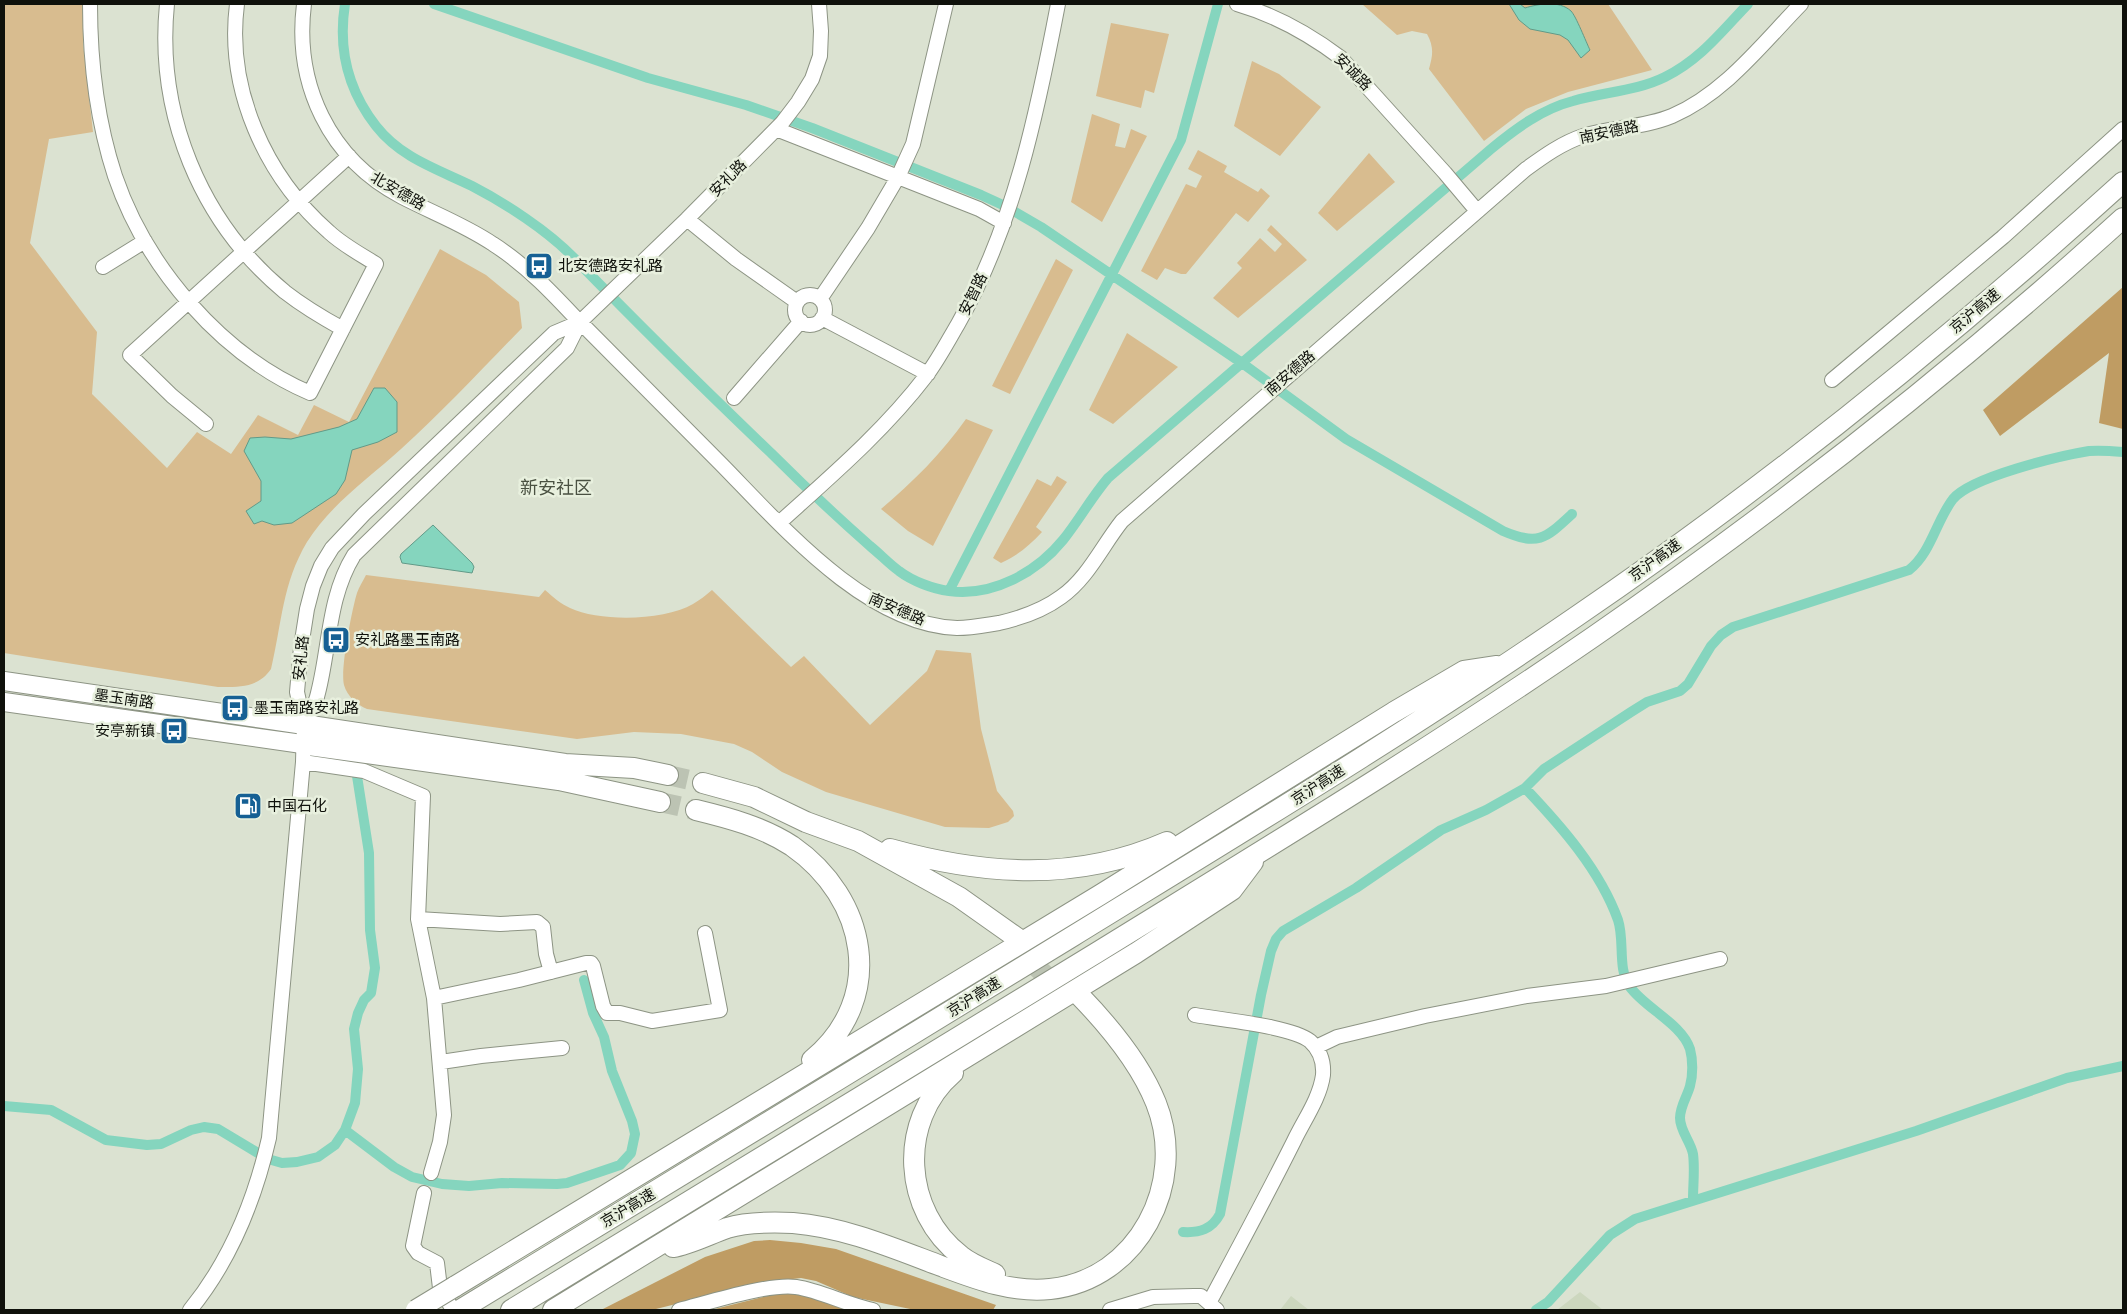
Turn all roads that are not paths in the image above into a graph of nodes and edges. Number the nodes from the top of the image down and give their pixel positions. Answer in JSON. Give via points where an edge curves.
{"nodes":[{"id":1,"x":90,"y":4,"type":"edge"},
{"id":2,"x":167,"y":4,"type":"edge"},
{"id":3,"x":238,"y":4,"type":"edge"},
{"id":4,"x":304,"y":4,"type":"edge"},
{"id":5,"x":819,"y":4,"type":"edge"},
{"id":6,"x":946,"y":4,"type":"edge"},
{"id":7,"x":1058,"y":4,"type":"edge"},
{"id":8,"x":1237,"y":4,"type":"edge"},
{"id":9,"x":1801,"y":4,"type":"edge"},
{"id":10,"x":779,"y":126,"type":"junction"},
{"id":11,"x":2123,"y":129,"type":"edge"},
{"id":12,"x":349,"y":156,"type":"junction"},
{"id":13,"x":900,"y":173,"type":"junction"},
{"id":14,"x":2123,"y":182,"type":"edge"},
{"id":15,"x":299,"y":202,"type":"junction"},
{"id":16,"x":1477,"y":211,"type":"junction"},
{"id":17,"x":2123,"y":218,"type":"edge"},
{"id":18,"x":687,"y":219,"type":"junction"},
{"id":19,"x":1005,"y":220,"type":"junction"},
{"id":20,"x":145,"y":241,"type":"junction"},
{"id":21,"x":245,"y":251,"type":"junction"},
{"id":22,"x":103,"y":267,"type":"dead end"},
{"id":23,"x":820,"y":299,"type":"junction"},
{"id":24,"x":797,"y":302,"type":"junction"},
{"id":25,"x":188,"y":303,"type":"junction"},
{"id":26,"x":822,"y":318,"type":"junction"},
{"id":27,"x":801,"y":321,"type":"junction"},
{"id":28,"x":580,"y":322,"type":"junction"},
{"id":29,"x":343,"y":329,"type":"junction"},
{"id":30,"x":928,"y":374,"type":"junction"},
{"id":31,"x":1832,"y":380,"type":"dead end"},
{"id":32,"x":734,"y":398,"type":"dead end"},
{"id":33,"x":206,"y":424,"type":"dead end"},
{"id":34,"x":779,"y":523,"type":"junction"},
{"id":35,"x":1507,"y":664,"type":"junction"},
{"id":36,"x":11,"y":682,"type":"edge"},
{"id":37,"x":10,"y":703,"type":"edge"},
{"id":38,"x":303,"y":744,"type":"junction"},
{"id":39,"x":668,"y":775,"type":"tunnel mouth"},
{"id":40,"x":703,"y":783,"type":"tunnel mouth"},
{"id":41,"x":660,"y":802,"type":"tunnel mouth"},
{"id":42,"x":696,"y":810,"type":"tunnel mouth"},
{"id":43,"x":728,"y":817,"type":"junction"},
{"id":44,"x":1198,"y":834,"type":"junction"},
{"id":45,"x":858,"y":841,"type":"junction"},
{"id":46,"x":1258,"y":854,"type":"junction"},
{"id":47,"x":418,"y":919,"type":"junction"},
{"id":48,"x":705,"y":933,"type":"dead end"},
{"id":49,"x":1720,"y":959,"type":"dead end"},
{"id":50,"x":551,"y":972,"type":"junction"},
{"id":51,"x":434,"y":998,"type":"junction"},
{"id":52,"x":1077,"y":999,"type":"tunnel mouth"},
{"id":53,"x":1195,"y":1015,"type":"dead end"},
{"id":54,"x":997,"y":1039,"type":"junction"},
{"id":55,"x":1316,"y":1047,"type":"junction"},
{"id":56,"x":562,"y":1048,"type":"dead end"},
{"id":57,"x":441,"y":1062,"type":"junction"},
{"id":58,"x":802,"y":1076,"type":"junction"},
{"id":59,"x":431,"y":1173,"type":"dead end"},
{"id":60,"x":424,"y":1193,"type":"dead end"},
{"id":61,"x":1133,"y":1240,"type":"junction"},
{"id":62,"x":654,"y":1248,"type":"junction"},
{"id":63,"x":1213,"y":1306,"type":"edge"},
{"id":64,"x":459,"y":1309,"type":"edge"},
{"id":65,"x":857,"y":1309,"type":"edge"},
{"id":66,"x":190,"y":1310,"type":"edge"},
{"id":67,"x":416,"y":1310,"type":"edge"},
{"id":68,"x":511,"y":1310,"type":"edge"},
{"id":69,"x":553,"y":1310,"type":"edge"},
{"id":70,"x":679,"y":1310,"type":"edge"},
{"id":71,"x":873,"y":1310,"type":"edge"},
{"id":72,"x":1110,"y":1310,"type":"edge"}],
"edges":[{"from":1,"to":20,"type":"street","via":[[90,39],[103,131],[115,176]]},
{"from":2,"to":21,"type":"street","via":[[167,74],[178,132],[208,200]]},
{"from":3,"to":15,"type":"street","via":[[235,47],[248,112],[268,157]]},
{"from":4,"to":12,"type":"street","name":"北安德路","via":[[302,49],[312,94],[325,124]]},
{"from":5,"to":10,"type":"street","name":"安礼路","via":[[820,56],[812,79]]},
{"from":6,"to":13,"type":"street","via":[[913,144]]},
{"from":7,"to":19,"type":"street","name":"安智路","via":[[1041,94]]},
{"from":8,"to":16,"type":"street","name":"安诚路","via":[[1290,25],[1341,58]]},
{"from":9,"to":16,"type":"street","name":"南安德路","via":[[1724,84],[1707,97],[1653,123],[1597,133],[1564,144],[1526,169]]},
{"from":10,"to":13,"type":"street"},
{"from":10,"to":18,"type":"street","name":"安礼路"},
{"from":11,"to":31,"type":"street","via":[[2004,237]]},
{"from":12,"to":15,"type":"street"},
{"from":12,"to":28,"type":"street","name":"北安德路","via":[[383,186],[465,226],[495,245],[532,274]]},
{"from":13,"to":19,"type":"street"},
{"from":13,"to":23,"type":"street"},
{"from":14,"to":35,"type":"highway","name":"京沪高速","via":[[1967,319],[1849,414],[1613,591]]},
{"from":15,"to":21,"type":"street"},
{"from":15,"to":29,"type":"street","via":[[329,233],[376,264]]},
{"from":16,"to":34,"type":"street","name":"南安德路","via":[[1122,521],[1088,570],[1062,596],[1040,610],[1017,619],[957,628],[904,615],[868,598],[838,576]]},
{"from":17,"to":46,"type":"highway","name":"京沪高速","via":[[1976,345],[1752,522],[1595,636]]},
{"from":18,"to":24,"type":"street"},
{"from":18,"to":28,"type":"street","name":"安礼路"},
{"from":19,"to":30,"type":"street","name":"安智路","via":[[971,301]]},
{"from":20,"to":22,"type":"street"},
{"from":20,"to":25,"type":"street"},
{"from":21,"to":25,"type":"street"},
{"from":21,"to":29,"type":"street","via":[[286,292]]},
{"from":23,"to":24,"type":"street","via":[[808,295]]},
{"from":23,"to":26,"type":"street","via":[[825,312]]},
{"from":24,"to":27,"type":"street","via":[[795,311]]},
{"from":25,"to":29,"type":"street","via":[[243,352],[292,385],[310,393]]},
{"from":25,"to":33,"type":"street","via":[[130,355]]},
{"from":26,"to":27,"type":"street","via":[[815,324]]},
{"from":26,"to":30,"type":"street"},
{"from":27,"to":32,"type":"street"},
{"from":28,"to":34,"type":"street","name":"南安德路"},
{"from":28,"to":38,"type":"street","name":"安礼路","via":[[567,348],[354,555],[337,592],[318,695]]},
{"from":28,"to":38,"type":"street","name":"安礼路","via":[[554,333],[332,548],[321,566],[307,609],[297,692]]},
{"from":30,"to":34,"type":"street","name":"安智路","via":[[876,433]]},
{"from":35,"to":44,"type":"highway","via":[[1464,671]]},
{"from":35,"to":64,"type":"highway","name":"京沪高速","via":[[1265,819]]},
{"from":36,"to":38,"type":"main road","name":"墨玉南路"},
{"from":37,"to":38,"type":"main road","name":"墨玉南路"},
{"from":38,"to":39,"type":"highway","via":[[634,768]]},
{"from":38,"to":41,"type":"highway","via":[[559,780]]},
{"from":38,"to":47,"type":"street","via":[[423,796]]},
{"from":38,"to":66,"type":"street","via":[[278,1057],[267,1149],[234,1241]]},
{"from":40,"to":45,"type":"highway","via":[[754,797],[806,822]]},
{"from":42,"to":43,"type":"highway"},
{"from":43,"to":45,"type":"highway","via":[[770,821],[896,871],[1014,941],[959,897]]},
{"from":43,"to":58,"type":"highway","via":[[767,832],[810,861],[828,879],[852,922],[859,970],[857,995],[834,1039],[811,1061]]},
{"from":44,"to":45,"type":"highway","via":[[1103,863],[1027,871],[952,864]]},
{"from":44,"to":58,"type":"highway"},
{"from":46,"to":54,"type":"highway","via":[[1232,890]]},
{"from":46,"to":68,"type":"highway","name":"京沪高速"},
{"from":47,"to":50,"type":"street","via":[[541,923]]},
{"from":47,"to":51,"type":"street"},
{"from":48,"to":50,"type":"street","via":[[720,1010],[652,1021],[607,1013],[590,963]]},
{"from":49,"to":55,"type":"street","via":[[1636,980],[1527,996],[1425,1016],[1337,1037]]},
{"from":50,"to":51,"type":"street"},
{"from":51,"to":57,"type":"street"},
{"from":52,"to":61,"type":"highway","via":[[1133,1071],[1150,1106],[1159,1144],[1154,1202]]},
{"from":53,"to":55,"type":"street","via":[[1262,1026],[1303,1037]]},
{"from":54,"to":61,"type":"highway","via":[[940,1085],[924,1110],[914,1146],[913,1164],[922,1204],[936,1230],[961,1256],[994,1274],[1012,1279],[1050,1281],[1068,1278],[1104,1261]]},
{"from":54,"to":62,"type":"highway"},
{"from":55,"to":63,"type":"street","via":[[1323,1065],[1317,1095]]},
{"from":56,"to":57,"type":"street"},
{"from":57,"to":59,"type":"street","via":[[443,1127]]},
{"from":58,"to":67,"type":"highway","bridge":true},
{"from":60,"to":64,"type":"street","via":[[413,1246],[418,1253],[437,1263],[440,1288]]},
{"from":61,"to":62,"type":"highway","via":[[1126,1254],[1090,1278],[1040,1290],[992,1283],[892,1248],[824,1228],[793,1223],[730,1227],[676,1247]]},
{"from":62,"to":69,"type":"highway"},
{"from":63,"to":72,"type":"street","via":[[1201,1296],[1153,1297]]},
{"from":65,"to":70,"type":"street","via":[[803,1289],[780,1287]]},
{"from":65,"to":71,"type":"street"}]}
